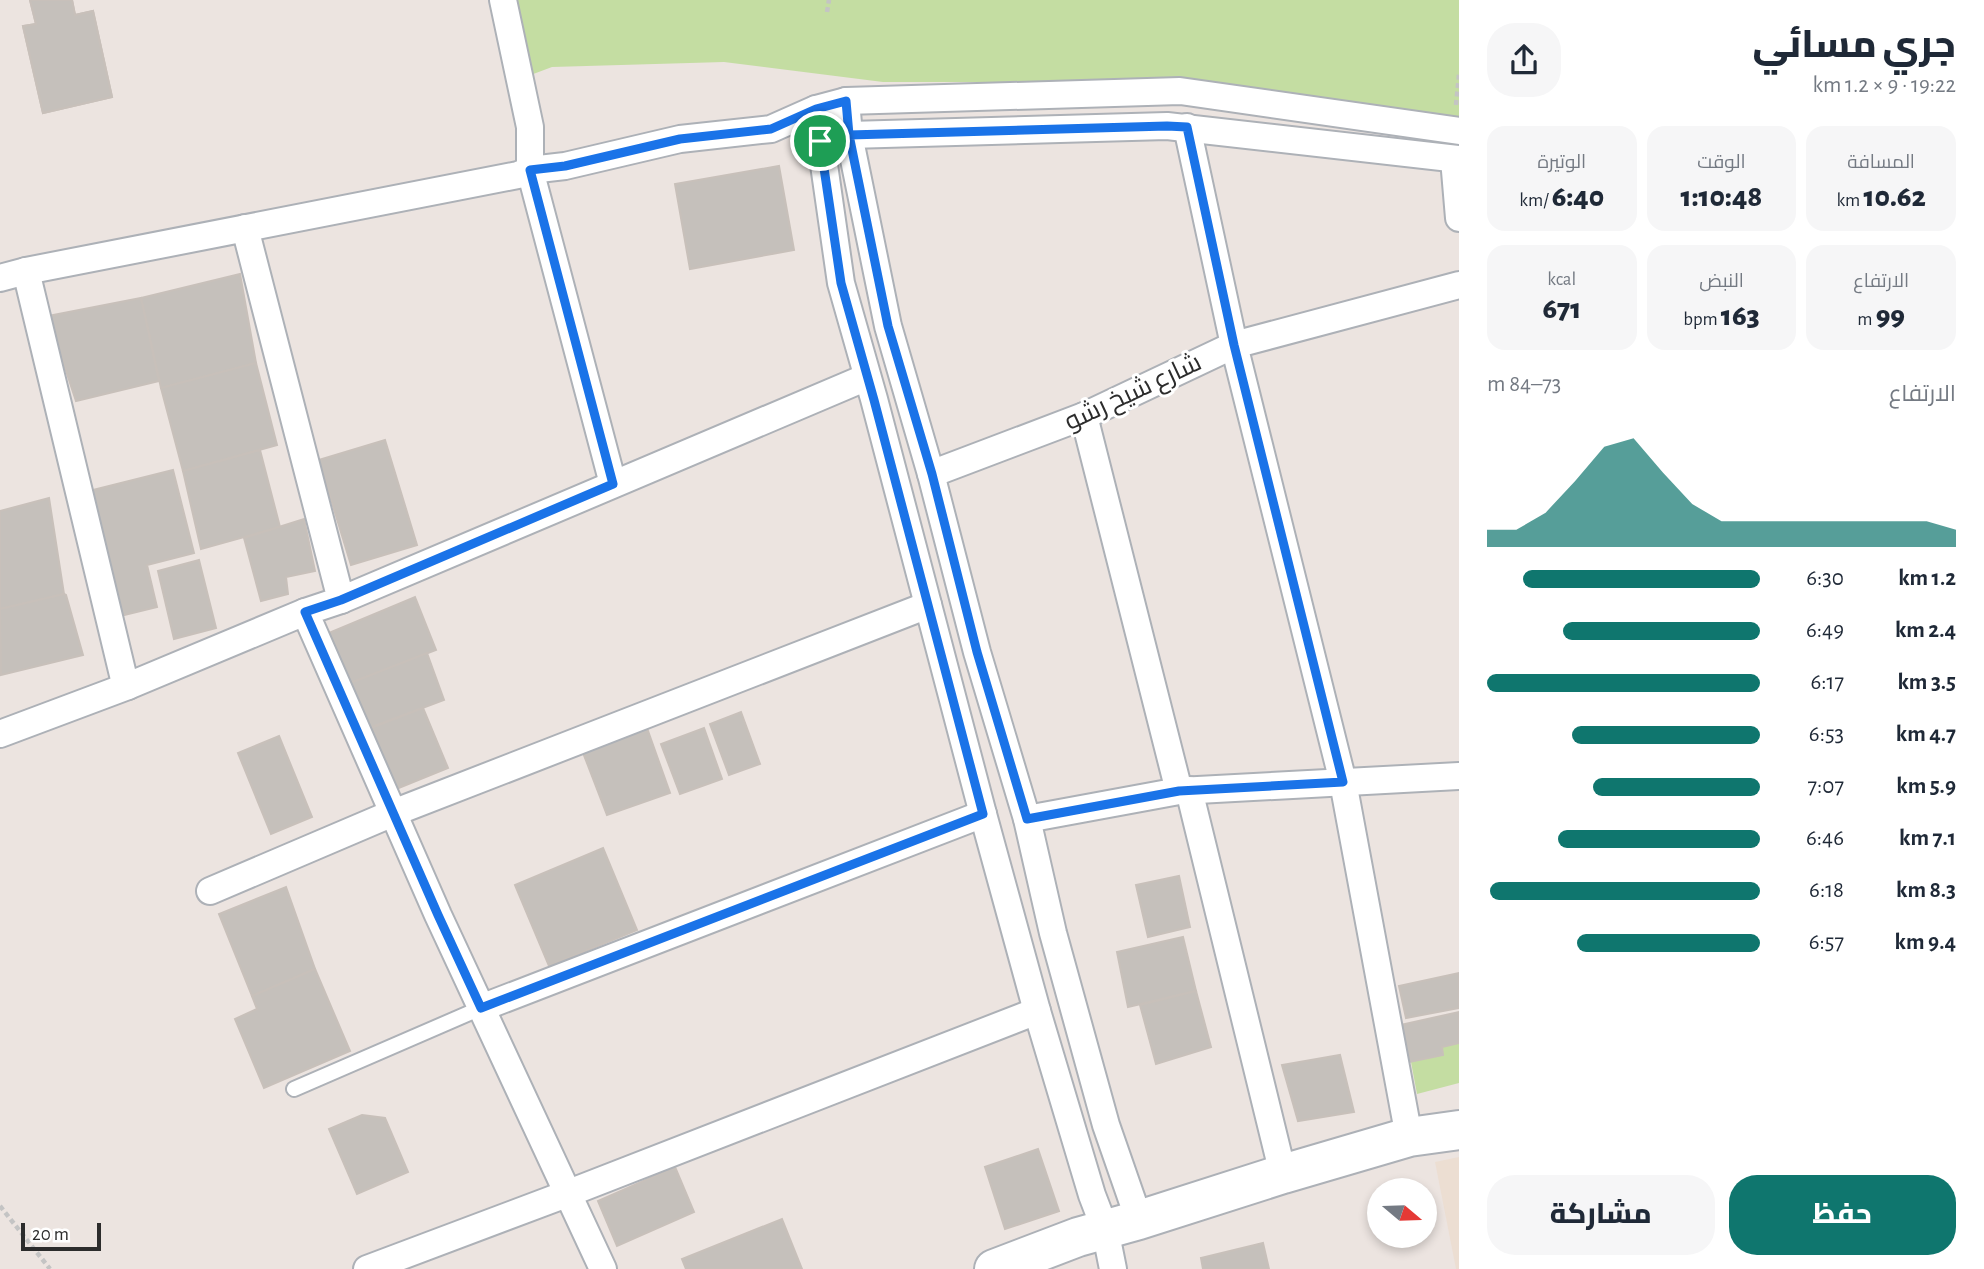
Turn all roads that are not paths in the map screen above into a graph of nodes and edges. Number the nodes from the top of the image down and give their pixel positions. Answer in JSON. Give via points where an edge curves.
{"nodes":[{"id":1,"x":503,"y":0,"type":"edge"},
{"id":2,"x":846,"y":101,"type":"junction"},
{"id":3,"x":816,"y":109,"type":"junction"},
{"id":4,"x":1187,"y":127,"type":"junction"},
{"id":5,"x":771,"y":129,"type":"junction"},
{"id":6,"x":1459,"y":131,"type":"edge"},
{"id":7,"x":849,"y":135,"type":"junction"},
{"id":8,"x":820,"y":141,"type":"junction"},
{"id":9,"x":1456,"y":159,"type":"edge"},
{"id":10,"x":530,"y":170,"type":"junction"},
{"id":11,"x":1459,"y":218,"type":"edge"},
{"id":12,"x":245,"y":228,"type":"junction"},
{"id":13,"x":26,"y":271,"type":"junction"},
{"id":14,"x":0,"y":278,"type":"edge"},
{"id":15,"x":1459,"y":285,"type":"edge"},
{"id":16,"x":1234,"y":345,"type":"junction"},
{"id":17,"x":867,"y":377,"type":"junction"},
{"id":18,"x":1084,"y":416,"type":"junction"},
{"id":19,"x":932,"y":474,"type":"junction"},
{"id":20,"x":613,"y":484,"type":"junction"},
{"id":21,"x":341,"y":600,"type":"junction"},
{"id":22,"x":928,"y":605,"type":"junction"},
{"id":23,"x":305,"y":612,"type":"junction"},
{"id":24,"x":128,"y":686,"type":"junction"},
{"id":25,"x":0,"y":734,"type":"edge"},
{"id":26,"x":1459,"y":776,"type":"edge"},
{"id":27,"x":1343,"y":782,"type":"junction"},
{"id":28,"x":1184,"y":790,"type":"junction"},
{"id":29,"x":393,"y":813,"type":"junction"},
{"id":30,"x":983,"y":814,"type":"junction"},
{"id":31,"x":1027,"y":819,"type":"junction"},
{"id":32,"x":210,"y":891,"type":"dead end"},
{"id":33,"x":481,"y":1008,"type":"junction"},
{"id":34,"x":1037,"y":1011,"type":"junction"},
{"id":35,"x":294,"y":1089,"type":"dead end"},
{"id":36,"x":1459,"y":1130,"type":"edge"},
{"id":37,"x":1409,"y":1137,"type":"junction"},
{"id":38,"x":1283,"y":1174,"type":"junction"},
{"id":39,"x":569,"y":1193,"type":"junction"},
{"id":40,"x":1122,"y":1225,"type":"junction"},
{"id":41,"x":367,"y":1269,"type":"edge"},
{"id":42,"x":603,"y":1269,"type":"edge"},
{"id":43,"x":994,"y":1269,"type":"edge"},
{"id":44,"x":1113,"y":1269,"type":"edge"}],
"edges":[{"from":1,"to":10,"type":"street","via":[[530,127]]},
{"from":2,"to":3,"type":"street"},
{"from":2,"to":6,"type":"street","via":[[1180,91]]},
{"from":2,"to":7,"type":"street"},
{"from":3,"to":5,"type":"street"},
{"from":3,"to":8,"type":"street"},
{"from":4,"to":7,"type":"street"},
{"from":4,"to":9,"type":"street"},
{"from":4,"to":16,"type":"street"},
{"from":5,"to":8,"type":"street"},
{"from":5,"to":10,"type":"street","via":[[680,139]]},
{"from":7,"to":8,"type":"street"},
{"from":7,"to":19,"type":"street","via":[[888,326]]},
{"from":8,"to":17,"type":"street","via":[[841,283]]},
{"from":9,"to":11,"type":"street"},
{"from":10,"to":12,"type":"street"},
{"from":10,"to":20,"type":"street"},
{"from":12,"to":13,"type":"street"},
{"from":12,"to":21,"type":"street"},
{"from":13,"to":14,"type":"street"},
{"from":13,"to":24,"type":"street"},
{"from":15,"to":16,"type":"street","name":"شارع شيخ رشو"},
{"from":16,"to":18,"type":"street","name":"شارع شيخ رشو"},
{"from":16,"to":27,"type":"street"},
{"from":17,"to":20,"type":"street"},
{"from":17,"to":22,"type":"street"},
{"from":18,"to":19,"type":"street","name":"شارع شيخ رشو"},
{"from":18,"to":28,"type":"street"},
{"from":19,"to":31,"type":"street","via":[[977,652]]},
{"from":20,"to":21,"type":"street"},
{"from":21,"to":23,"type":"street"},
{"from":22,"to":29,"type":"street"},
{"from":22,"to":30,"type":"street"},
{"from":23,"to":24,"type":"street"},
{"from":23,"to":29,"type":"street"},
{"from":24,"to":25,"type":"street"},
{"from":26,"to":27,"type":"street"},
{"from":27,"to":28,"type":"street"},
{"from":27,"to":37,"type":"street"},
{"from":28,"to":31,"type":"street"},
{"from":28,"to":38,"type":"street"},
{"from":29,"to":32,"type":"street"},
{"from":29,"to":33,"type":"street"},
{"from":30,"to":33,"type":"street"},
{"from":30,"to":34,"type":"street"},
{"from":31,"to":40,"type":"street","via":[[1106,1125]]},
{"from":33,"to":35,"type":"lane"},
{"from":33,"to":39,"type":"street"},
{"from":34,"to":39,"type":"street"},
{"from":34,"to":40,"type":"street","via":[[1092,1195]]},
{"from":36,"to":37,"type":"main road"},
{"from":37,"to":38,"type":"main road"},
{"from":38,"to":40,"type":"main road"},
{"from":39,"to":41,"type":"street"},
{"from":39,"to":42,"type":"street"},
{"from":40,"to":43,"type":"main road"},
{"from":40,"to":44,"type":"street"}]}
